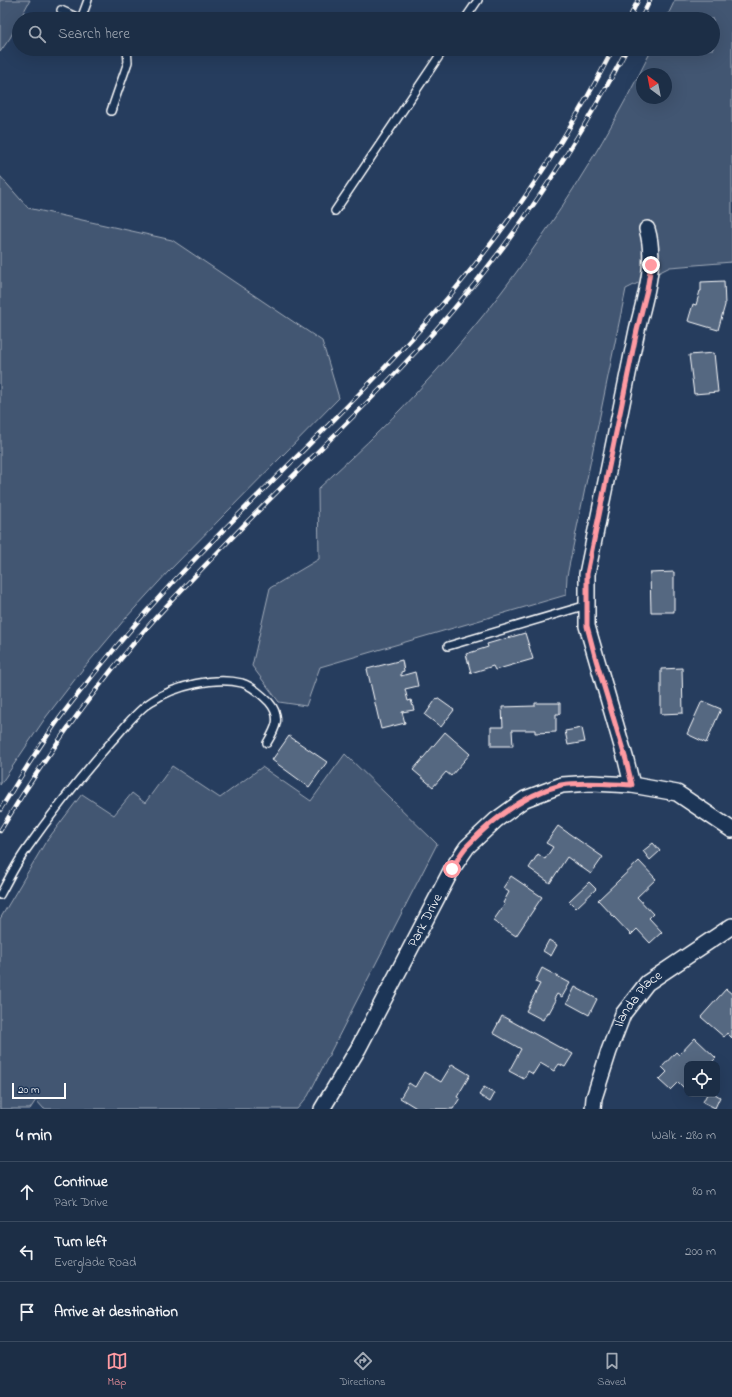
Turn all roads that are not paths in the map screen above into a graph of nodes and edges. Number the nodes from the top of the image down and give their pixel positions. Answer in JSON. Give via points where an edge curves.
{"nodes":[{"id":1,"x":88,"y":0,"type":"edge"},
{"id":2,"x":478,"y":0,"type":"edge"},
{"id":3,"x":62,"y":10,"type":"dead end"},
{"id":4,"x":66,"y":12,"type":"edge"},
{"id":5,"x":84,"y":12,"type":"edge"},
{"id":6,"x":470,"y":12,"type":"edge"},
{"id":7,"x":128,"y":56,"type":"edge"},
{"id":8,"x":439,"y":56,"type":"edge"},
{"id":9,"x":111,"y":111,"type":"dead end"},
{"id":10,"x":335,"y":211,"type":"dead end"},
{"id":11,"x":647,"y":229,"type":"dead end"},
{"id":12,"x":587,"y":604,"type":"junction"},
{"id":13,"x":448,"y":646,"type":"dead end"},
{"id":14,"x":266,"y":743,"type":"dead end"},
{"id":15,"x":632,"y":785,"type":"junction"},
{"id":16,"x":732,"y":830,"type":"edge"},
{"id":17,"x":0,"y":895,"type":"edge"},
{"id":18,"x":732,"y":926,"type":"edge"},
{"id":19,"x":322,"y":1109,"type":"edge"},
{"id":20,"x":593,"y":1109,"type":"edge"}],
"edges":[{"from":1,"to":5,"type":"lane"},
{"from":2,"to":6,"type":"lane"},
{"from":3,"to":4,"type":"lane"},
{"from":7,"to":9,"type":"lane","via":[[128,62]]},
{"from":8,"to":10,"type":"lane"},
{"from":11,"to":12,"type":"street","via":[[651,265],[647,290],[587,574]]},
{"from":12,"to":13,"type":"lane"},
{"from":12,"to":15,"type":"street","via":[[587,626]]},
{"from":14,"to":17,"type":"lane","via":[[276,728],[277,718],[264,696],[242,683],[206,682],[174,688],[151,701],[86,770],[25,852]]},
{"from":15,"to":16,"type":"street","name":"Park Drive","via":[[677,792]]},
{"from":15,"to":19,"type":"street","name":"Park Drive","via":[[562,785],[525,798],[467,847],[452,869],[358,1049]]},
{"from":18,"to":20,"type":"street","name":"Ilanda Place","via":[[647,983],[623,1014],[609,1050]]}]}
